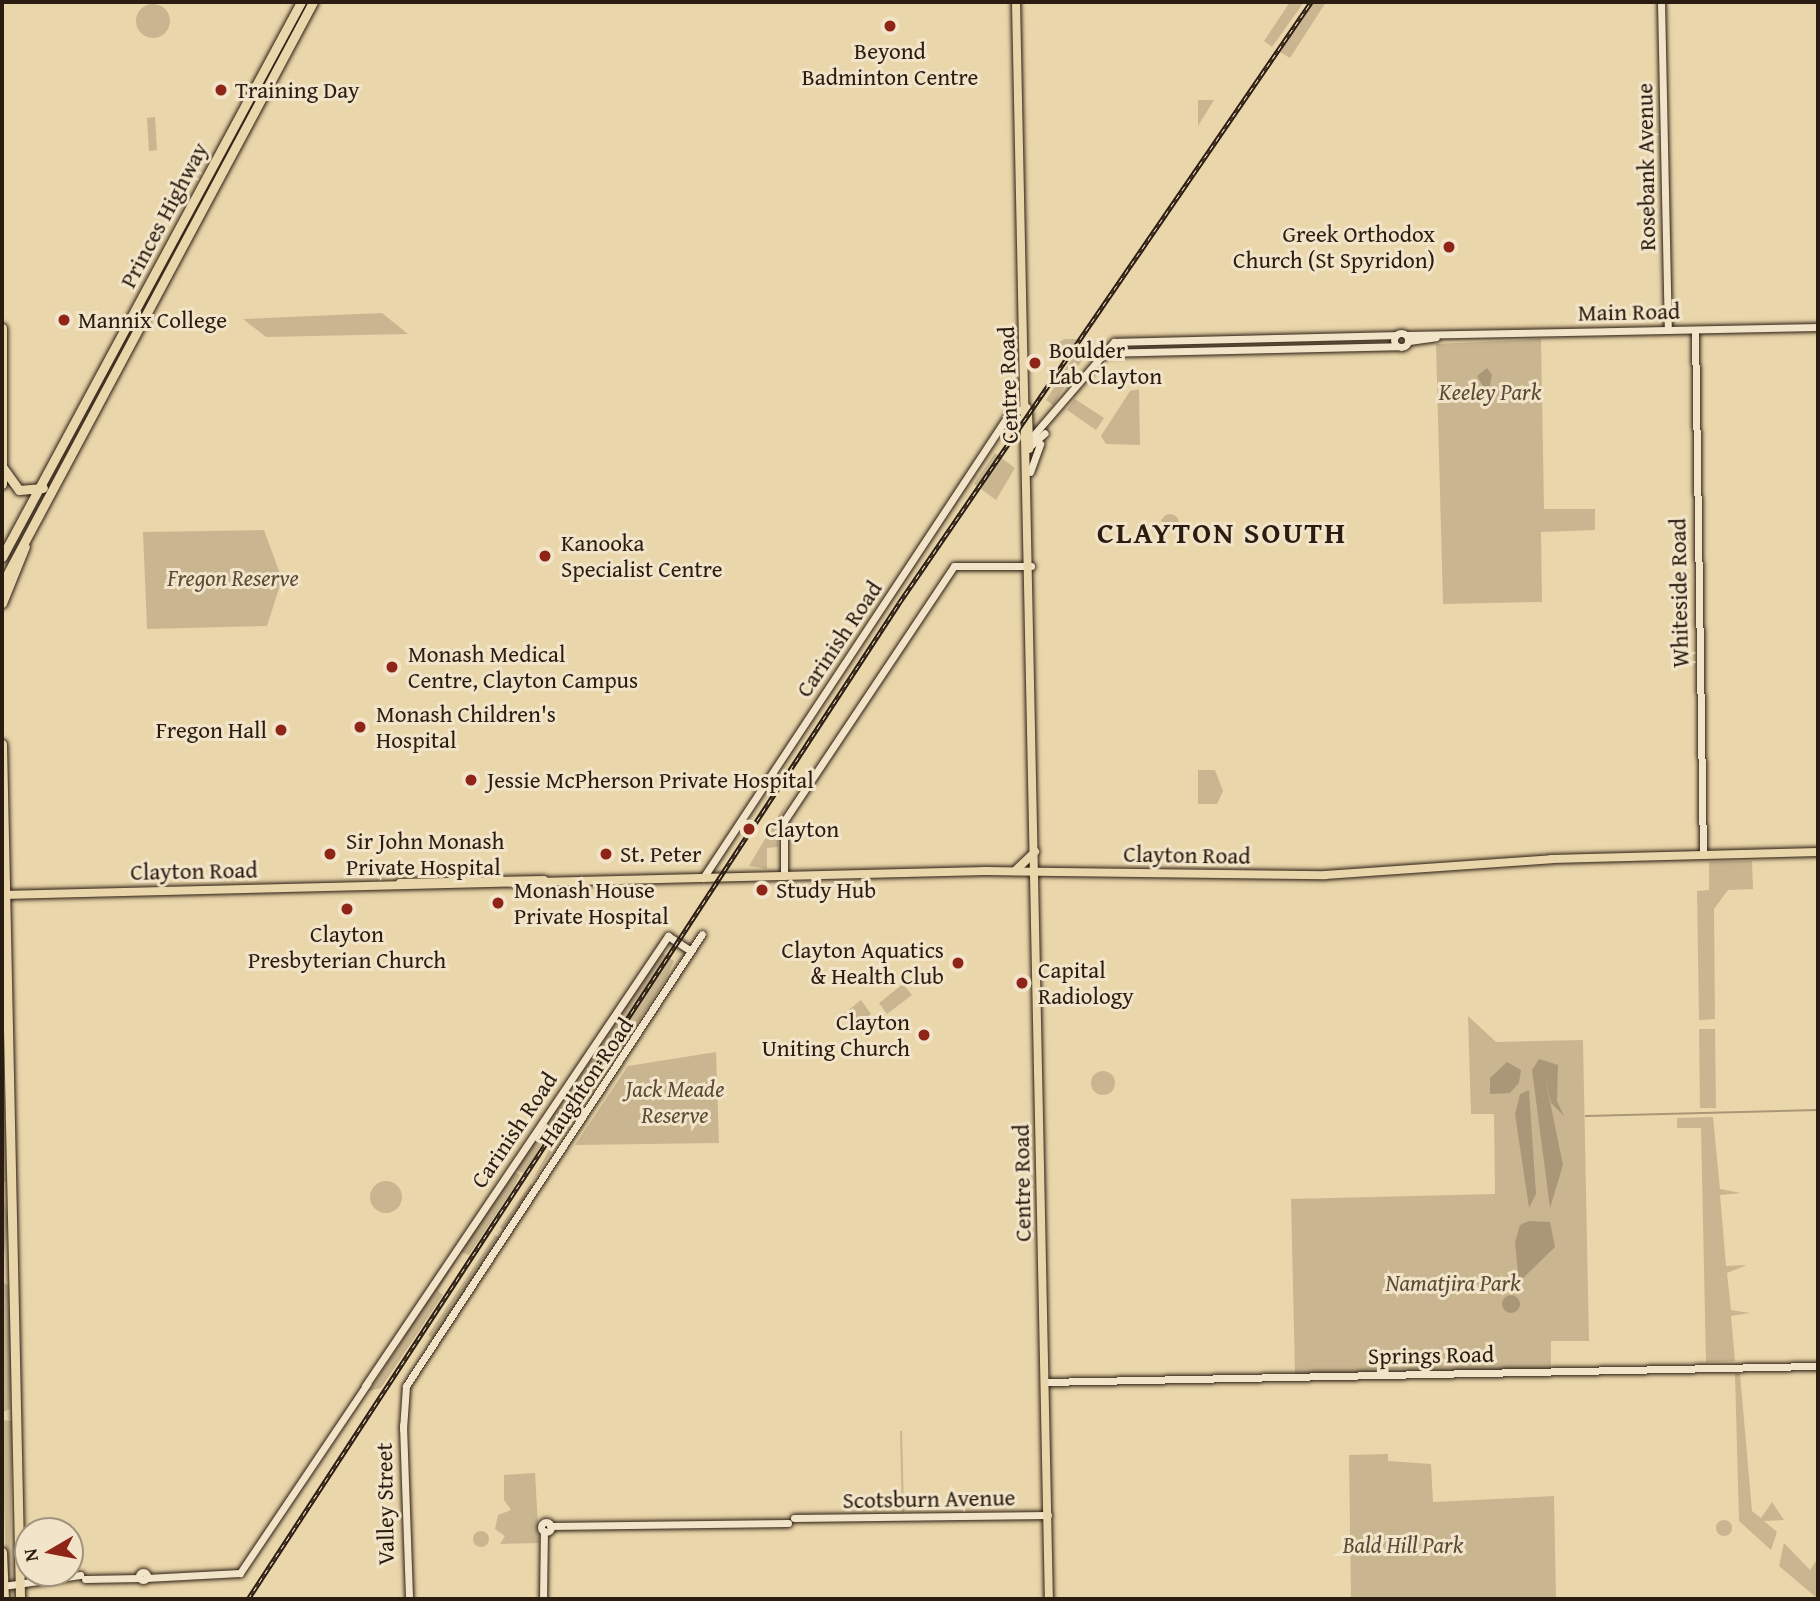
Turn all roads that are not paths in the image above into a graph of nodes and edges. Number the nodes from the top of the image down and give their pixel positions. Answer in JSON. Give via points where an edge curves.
{"nodes":[{"id":1,"x":301,"y":2,"type":"edge"},
{"id":2,"x":313,"y":2,"type":"edge"},
{"id":3,"x":1018,"y":2,"type":"edge"},
{"id":4,"x":1661,"y":2,"type":"edge"},
{"id":5,"x":1818,"y":327,"type":"edge"},
{"id":6,"x":2,"y":328,"type":"edge"},
{"id":7,"x":1668,"y":330,"type":"junction"},
{"id":8,"x":1695,"y":330,"type":"junction"},
{"id":9,"x":1396,"y":335,"type":"junction"},
{"id":10,"x":1408,"y":338,"type":"junction"},
{"id":11,"x":1305,"y":342,"type":"junction"},
{"id":12,"x":1190,"y":345,"type":"junction"},
{"id":13,"x":1397,"y":346,"type":"junction"},
{"id":14,"x":1098,"y":353,"type":"junction"},
{"id":15,"x":1023,"y":393,"type":"junction"},
{"id":16,"x":1013,"y":408,"type":"junction"},
{"id":17,"x":1025,"y":411,"type":"junction"},
{"id":18,"x":1009,"y":419,"type":"junction"},
{"id":19,"x":1029,"y":432,"type":"junction"},
{"id":20,"x":1042,"y":435,"type":"junction"},
{"id":21,"x":1027,"y":447,"type":"junction"},
{"id":22,"x":3,"y":468,"type":"edge"},
{"id":23,"x":1030,"y":472,"type":"junction"},
{"id":24,"x":2,"y":484,"type":"edge"},
{"id":25,"x":40,"y":485,"type":"junction"},
{"id":26,"x":49,"y":491,"type":"junction"},
{"id":27,"x":25,"y":541,"type":"junction"},
{"id":28,"x":2,"y":557,"type":"edge"},
{"id":29,"x":1029,"y":566,"type":"junction"},
{"id":30,"x":2,"y":584,"type":"edge"},
{"id":31,"x":2,"y":603,"type":"edge"},
{"id":32,"x":2,"y":744,"type":"edge"},
{"id":33,"x":1035,"y":852,"type":"junction"},
{"id":34,"x":1818,"y":852,"type":"edge"},
{"id":35,"x":1703,"y":855,"type":"junction"},
{"id":36,"x":1015,"y":871,"type":"junction"},
{"id":37,"x":1036,"y":871,"type":"junction"},
{"id":38,"x":1055,"y":871,"type":"junction"},
{"id":39,"x":784,"y":876,"type":"junction"},
{"id":40,"x":703,"y":878,"type":"junction"},
{"id":41,"x":1036,"y":888,"type":"junction"},
{"id":42,"x":4,"y":895,"type":"edge"},
{"id":43,"x":702,"y":934,"type":"dead end"},
{"id":44,"x":691,"y":951,"type":"junction"},
{"id":45,"x":1818,"y":1366,"type":"edge"},
{"id":46,"x":1045,"y":1382,"type":"junction"},
{"id":47,"x":403,"y":1397,"type":"joint"},
{"id":48,"x":1048,"y":1515,"type":"junction"},
{"id":49,"x":19,"y":1517,"type":"edge"},
{"id":50,"x":2,"y":1552,"type":"edge"},
{"id":51,"x":84,"y":1577,"type":"edge"},
{"id":52,"x":3,"y":1586,"type":"edge"},
{"id":53,"x":4,"y":1599,"type":"edge"},
{"id":54,"x":406,"y":1599,"type":"edge"},
{"id":55,"x":543,"y":1599,"type":"edge"},
{"id":56,"x":1049,"y":1599,"type":"edge"}],
"edges":[{"from":1,"to":25,"type":"highway","name":"Princes Highway"},
{"from":2,"to":26,"type":"highway","name":"Princes Highway"},
{"from":3,"to":15,"type":"main road","name":"Centre Road"},
{"from":3,"to":17,"type":"main road","name":"Centre Road"},
{"from":4,"to":7,"type":"street","name":"Rosebank Avenue"},
{"from":5,"to":8,"type":"street","name":"Main Road"},
{"from":6,"to":22,"type":"highway"},
{"from":7,"to":8,"type":"street","name":"Main Road"},
{"from":7,"to":10,"type":"street","name":"Main Road"},
{"from":8,"to":35,"type":"street","name":"Whiteside Road"},
{"from":9,"to":10,"type":"street"},
{"from":9,"to":11,"type":"street"},
{"from":9,"to":13,"type":"street"},
{"from":10,"to":13,"type":"street"},
{"from":11,"to":12,"type":"street"},
{"from":11,"to":13,"type":"street"},
{"from":12,"to":14,"type":"street"},
{"from":12,"to":14,"type":"street","via":[[1114,342]]},
{"from":14,"to":20,"type":"street"},
{"from":15,"to":16,"type":"street","name":"Carinish Road"},
{"from":15,"to":17,"type":"main road","name":"Centre Road"},
{"from":16,"to":17,"type":"street"},
{"from":16,"to":18,"type":"street","name":"Carinish Road"},
{"from":17,"to":18,"type":"street"},
{"from":17,"to":19,"type":"main road","name":"Centre Road"},
{"from":17,"to":21,"type":"main road","name":"Centre Road"},
{"from":18,"to":40,"type":"street","name":"Carinish Road"},
{"from":19,"to":20,"type":"street"},
{"from":19,"to":21,"type":"main road","name":"Centre Road"},
{"from":20,"to":21,"type":"street"},
{"from":20,"to":23,"type":"street"},
{"from":21,"to":23,"type":"main road","name":"Centre Road"},
{"from":21,"to":29,"type":"main road","name":"Centre Road"},
{"from":22,"to":24,"type":"highway"},
{"from":22,"to":25,"type":"highway","via":[[19,490]]},
{"from":23,"to":29,"type":"main road","name":"Centre Road"},
{"from":25,"to":26,"type":"highway"},
{"from":25,"to":28,"type":"highway","name":"Princes Highway"},
{"from":26,"to":27,"type":"highway","name":"Princes Highway"},
{"from":27,"to":30,"type":"highway","name":"Princes Highway"},
{"from":27,"to":31,"type":"highway","via":[[23,560]]},
{"from":29,"to":33,"type":"main road","name":"Centre Road"},
{"from":29,"to":39,"type":"street","via":[[954,566],[784,821]]},
{"from":32,"to":42,"type":"highway"},
{"from":33,"to":36,"type":"main road"},
{"from":33,"to":37,"type":"main road","name":"Centre Road"},
{"from":33,"to":38,"type":"main road"},
{"from":34,"to":35,"type":"main road","name":"Clayton Road"},
{"from":35,"to":38,"type":"main road","name":"Clayton Road","via":[[1325,875]]},
{"from":36,"to":37,"type":"main road","name":"Clayton Road"},
{"from":36,"to":39,"type":"main road","name":"Clayton Road"},
{"from":36,"to":41,"type":"main road"},
{"from":37,"to":38,"type":"main road","name":"Clayton Road"},
{"from":37,"to":41,"type":"main road","name":"Centre Road"},
{"from":38,"to":41,"type":"main road"},
{"from":39,"to":40,"type":"main road","name":"Clayton Road"},
{"from":40,"to":42,"type":"main road","name":"Clayton Road"},
{"from":41,"to":46,"type":"main road","name":"Centre Road"},
{"from":42,"to":49,"type":"highway"},
{"from":43,"to":44,"type":"street","name":"Haughton Road"},
{"from":44,"to":47,"type":"street","name":"Haughton Road"},
{"from":44,"to":51,"type":"street","name":"Carinish Road","via":[[668,936],[242,1571]]},
{"from":45,"to":46,"type":"street","name":"Springs Road"},
{"from":46,"to":48,"type":"main road","name":"Centre Road"},
{"from":47,"to":54,"type":"street","name":"Valley Street"},
{"from":48,"to":55,"type":"street","name":"Scotsburn Avenue","via":[[547,1529]]},
{"from":48,"to":56,"type":"main road","name":"Centre Road"},
{"from":50,"to":52,"type":"highway"},
{"from":52,"to":53,"type":"highway"}]}
